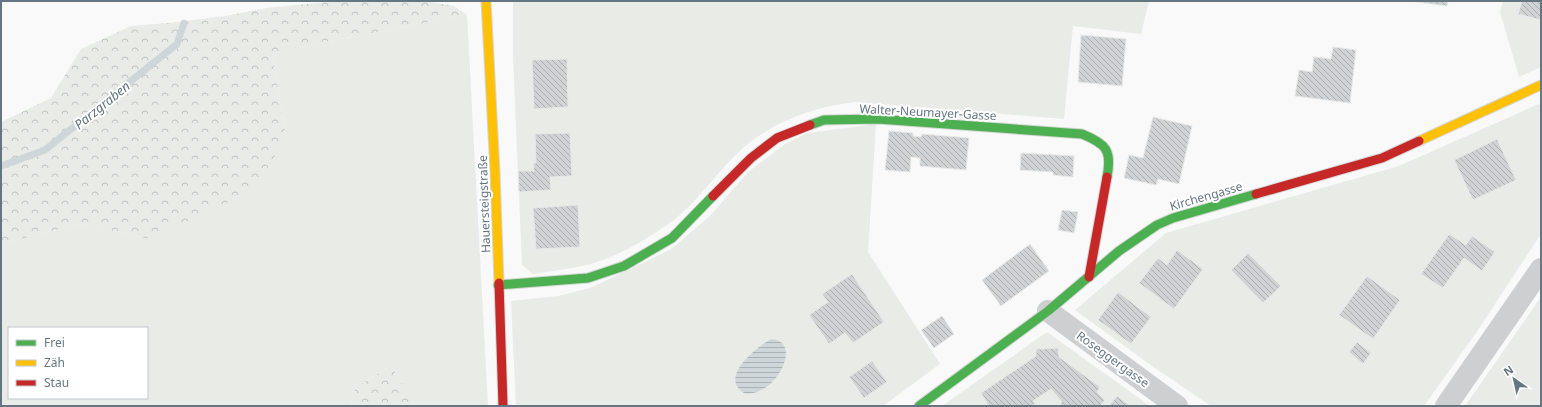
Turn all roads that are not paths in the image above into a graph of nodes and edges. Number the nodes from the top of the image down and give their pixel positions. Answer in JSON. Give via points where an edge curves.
{"nodes":[{"id":1,"x":486,"y":1,"type":"edge"},
{"id":2,"x":1541,"y":85,"type":"edge"},
{"id":3,"x":1541,"y":269,"type":"edge"},
{"id":4,"x":1089,"y":277,"type":"junction"},
{"id":5,"x":498,"y":285,"type":"junction"},
{"id":6,"x":1048,"y":312,"type":"junction"},
{"id":7,"x":503,"y":406,"type":"edge"},
{"id":8,"x":919,"y":406,"type":"edge"},
{"id":9,"x":1177,"y":406,"type":"edge"},
{"id":10,"x":1446,"y":406,"type":"edge"}],
"edges":[{"from":1,"to":5,"type":"street","name":"Hauersteigstraße"},
{"from":2,"to":4,"type":"street","name":"Kirchengasse","via":[[1382,158],[1173,218],[1157,225],[1118,251]]},
{"from":3,"to":10,"type":"street"},
{"from":4,"to":5,"type":"street","name":"Walter-Neumayer-Gasse","via":[[1110,163],[1110,155],[1104,146],[1082,134],[878,119],[824,120],[777,138],[751,158],[672,238],[624,266],[588,278]]},
{"from":4,"to":6,"type":"street","name":"Kirchengasse"},
{"from":5,"to":7,"type":"street","name":"Hauersteigstraße"},
{"from":6,"to":8,"type":"street","name":"Kirchengasse"},
{"from":6,"to":9,"type":"street","name":"Roseggergasse"}]}
